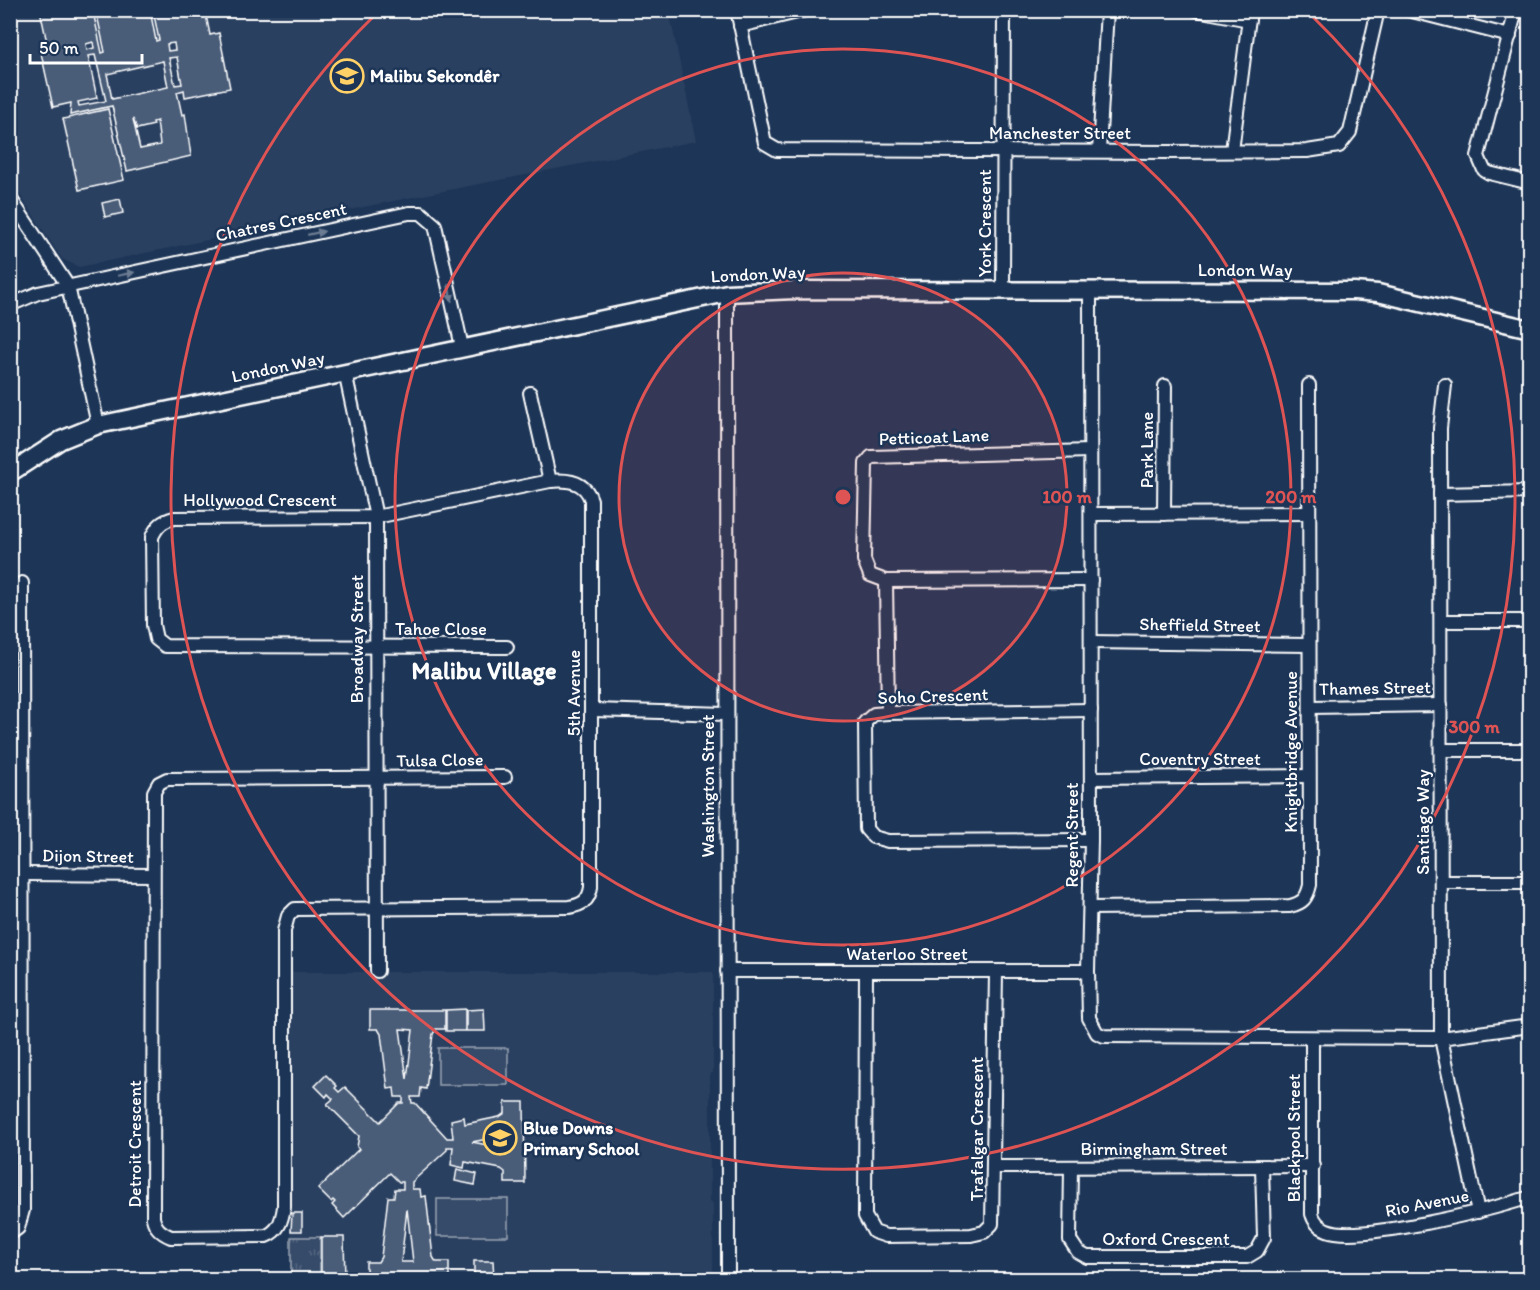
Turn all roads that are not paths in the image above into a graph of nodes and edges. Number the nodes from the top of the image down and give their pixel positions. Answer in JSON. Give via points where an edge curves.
{"nodes":[{"id":1,"x":737,"y":10,"type":"edge"},
{"id":2,"x":806,"y":10,"type":"edge"},
{"id":3,"x":1004,"y":10,"type":"edge"},
{"id":4,"x":1107,"y":10,"type":"edge"},
{"id":5,"x":1197,"y":10,"type":"edge"},
{"id":6,"x":1378,"y":10,"type":"edge"},
{"id":7,"x":1408,"y":10,"type":"edge"},
{"id":8,"x":1516,"y":10,"type":"edge"},
{"id":9,"x":1250,"y":15,"type":"edge"},
{"id":10,"x":740,"y":26,"type":"junction"},
{"id":11,"x":1510,"y":36,"type":"junction"},
{"id":12,"x":1003,"y":150,"type":"junction"},
{"id":13,"x":1099,"y":151,"type":"junction"},
{"id":14,"x":1232,"y":151,"type":"junction"},
{"id":15,"x":1530,"y":183,"type":"edge"},
{"id":16,"x":10,"y":198,"type":"edge"},
{"id":17,"x":68,"y":286,"type":"junction"},
{"id":18,"x":1090,"y":290,"type":"junction"},
{"id":19,"x":1003,"y":291,"type":"junction"},
{"id":20,"x":727,"y":293,"type":"junction"},
{"id":21,"x":10,"y":305,"type":"edge"},
{"id":22,"x":1530,"y":329,"type":"edge"},
{"id":23,"x":462,"y":347,"type":"junction"},
{"id":24,"x":345,"y":372,"type":"junction"},
{"id":25,"x":1445,"y":384,"type":"dead end"},
{"id":26,"x":1309,"y":385,"type":"dead end"},
{"id":27,"x":1165,"y":386,"type":"dead end"},
{"id":28,"x":530,"y":393,"type":"dead end"},
{"id":29,"x":98,"y":425,"type":"junction"},
{"id":30,"x":1090,"y":451,"type":"junction"},
{"id":31,"x":10,"y":473,"type":"edge"},
{"id":32,"x":550,"y":481,"type":"junction"},
{"id":33,"x":1530,"y":492,"type":"edge"},
{"id":34,"x":1440,"y":494,"type":"junction"},
{"id":35,"x":1309,"y":513,"type":"junction"},
{"id":36,"x":1091,"y":514,"type":"junction"},
{"id":37,"x":1164,"y":514,"type":"junction"},
{"id":38,"x":376,"y":517,"type":"junction"},
{"id":39,"x":1091,"y":580,"type":"junction"},
{"id":40,"x":886,"y":581,"type":"junction"},
{"id":41,"x":22,"y":583,"type":"dead end"},
{"id":42,"x":1441,"y":621,"type":"junction"},
{"id":43,"x":1530,"y":621,"type":"edge"},
{"id":44,"x":1091,"y":642,"type":"junction"},
{"id":45,"x":1308,"y":645,"type":"junction"},
{"id":46,"x":375,"y":647,"type":"junction"},
{"id":47,"x":507,"y":647,"type":"dead end"},
{"id":48,"x":1442,"y":705,"type":"junction"},
{"id":49,"x":1310,"y":706,"type":"junction"},
{"id":50,"x":592,"y":710,"type":"junction"},
{"id":51,"x":1091,"y":710,"type":"junction"},
{"id":52,"x":888,"y":712,"type":"junction"},
{"id":53,"x":726,"y":714,"type":"junction"},
{"id":54,"x":1441,"y":750,"type":"junction"},
{"id":55,"x":1530,"y":750,"type":"edge"},
{"id":56,"x":1309,"y":776,"type":"junction"},
{"id":57,"x":505,"y":777,"type":"dead end"},
{"id":58,"x":1091,"y":778,"type":"junction"},
{"id":59,"x":376,"y":779,"type":"junction"},
{"id":60,"x":16,"y":783,"type":"edge"},
{"id":61,"x":1091,"y":840,"type":"junction"},
{"id":62,"x":24,"y":874,"type":"junction"},
{"id":63,"x":152,"y":875,"type":"junction"},
{"id":64,"x":1441,"y":882,"type":"junction"},
{"id":65,"x":1530,"y":882,"type":"edge"},
{"id":66,"x":1090,"y":908,"type":"junction"},
{"id":67,"x":375,"y":909,"type":"junction"},
{"id":68,"x":377,"y":971,"type":"dead end"},
{"id":69,"x":727,"y":971,"type":"junction"},
{"id":70,"x":1088,"y":971,"type":"junction"},
{"id":71,"x":866,"y":972,"type":"junction"},
{"id":72,"x":996,"y":973,"type":"junction"},
{"id":73,"x":16,"y":1026,"type":"edge"},
{"id":74,"x":1530,"y":1026,"type":"edge"},
{"id":75,"x":1312,"y":1038,"type":"junction"},
{"id":76,"x":1441,"y":1038,"type":"junction"},
{"id":77,"x":1313,"y":1166,"type":"junction"},
{"id":78,"x":994,"y":1167,"type":"junction"},
{"id":79,"x":1071,"y":1167,"type":"junction"},
{"id":80,"x":1262,"y":1167,"type":"junction"},
{"id":81,"x":1530,"y":1197,"type":"edge"},
{"id":82,"x":1478,"y":1212,"type":"junction"},
{"id":83,"x":1329,"y":1231,"type":"joint"},
{"id":84,"x":10,"y":1234,"type":"edge"},
{"id":85,"x":728,"y":1280,"type":"edge"}],
"edges":[{"from":1,"to":10,"type":"street"},
{"from":2,"to":10,"type":"street"},
{"from":3,"to":12,"type":"street","name":"York Crescent"},
{"from":4,"to":13,"type":"street"},
{"from":5,"to":9,"type":"street"},
{"from":6,"to":14,"type":"street","name":"Manchester Street","via":[[1350,132],[1343,142],[1330,149]]},
{"from":7,"to":11,"type":"street"},
{"from":8,"to":11,"type":"street"},
{"from":9,"to":14,"type":"street"},
{"from":10,"to":12,"type":"street","name":"Manchester Street","via":[[765,143],[782,151]]},
{"from":11,"to":15,"type":"street","via":[[1478,156],[1484,170]]},
{"from":12,"to":13,"type":"street","name":"Manchester Street"},
{"from":12,"to":19,"type":"street","name":"York Crescent"},
{"from":13,"to":14,"type":"street","name":"Manchester Street"},
{"from":16,"to":17,"type":"street"},
{"from":17,"to":21,"type":"street","name":"Chatres Crescent","via":[[32,294]]},
{"from":17,"to":23,"type":"street","name":"Chatres Crescent","one_way":true,"via":[[421,213],[435,225]]},
{"from":17,"to":29,"type":"street"},
{"from":18,"to":19,"type":"street","name":"London Way"},
{"from":18,"to":22,"type":"street","name":"London Way","via":[[1378,293]]},
{"from":18,"to":30,"type":"street","name":"Regent Street"},
{"from":19,"to":20,"type":"street","name":"London Way"},
{"from":20,"to":23,"type":"street","name":"London Way"},
{"from":20,"to":53,"type":"street","name":"Washington Street"},
{"from":23,"to":24,"type":"street","name":"London Way"},
{"from":24,"to":29,"type":"street","name":"London Way"},
{"from":24,"to":38,"type":"street","name":"Broadway Street"},
{"from":25,"to":34,"type":"street","name":"Santiago Way"},
{"from":26,"to":35,"type":"street","name":"Knightbridge Avenue"},
{"from":27,"to":37,"type":"street","name":"Park Lane"},
{"from":28,"to":32,"type":"street"},
{"from":29,"to":31,"type":"street","name":"London Way","via":[[61,440]]},
{"from":30,"to":36,"type":"street","name":"Regent Street"},
{"from":30,"to":40,"type":"street","name":"Petticoat Lane","via":[[871,457],[866,463],[864,560],[870,575]]},
{"from":32,"to":38,"type":"street","name":"5th Avenue"},
{"from":32,"to":50,"type":"street","name":"5th Avenue","via":[[576,483],[588,490],[591,500]]},
{"from":33,"to":34,"type":"street"},
{"from":34,"to":42,"type":"street","name":"Santiago Way"},
{"from":35,"to":37,"type":"street"},
{"from":35,"to":45,"type":"street","name":"Knightbridge Avenue"},
{"from":36,"to":37,"type":"street"},
{"from":36,"to":39,"type":"street","name":"Regent Street"},
{"from":38,"to":46,"type":"street","name":"Broadway Street"},
{"from":38,"to":46,"type":"street","name":"Hollywood Crescent","via":[[174,518],[160,524],[152,537],[153,625],[156,639],[165,646]]},
{"from":39,"to":40,"type":"street"},
{"from":39,"to":44,"type":"street","name":"Regent Street"},
{"from":40,"to":52,"type":"street"},
{"from":41,"to":60,"type":"street"},
{"from":42,"to":43,"type":"street"},
{"from":42,"to":48,"type":"street","name":"Santiago Way"},
{"from":44,"to":45,"type":"street","name":"Sheffield Street"},
{"from":44,"to":51,"type":"street","name":"Regent Street"},
{"from":45,"to":49,"type":"street","name":"Knightbridge Avenue"},
{"from":46,"to":47,"type":"street","name":"Tahoe Close"},
{"from":46,"to":59,"type":"street","name":"Broadway Street"},
{"from":48,"to":49,"type":"street","name":"Thames Street"},
{"from":48,"to":54,"type":"street","name":"Santiago Way"},
{"from":49,"to":56,"type":"street","name":"Knightbridge Avenue"},
{"from":50,"to":53,"type":"street"},
{"from":50,"to":67,"type":"street","name":"5th Avenue","via":[[591,887],[584,903],[568,907]]},
{"from":51,"to":52,"type":"street","name":"Soho Crescent"},
{"from":51,"to":58,"type":"street","name":"Regent Street"},
{"from":52,"to":61,"type":"street","name":"Soho Crescent","via":[[874,714],[865,722],[866,829],[873,837],[888,841]]},
{"from":53,"to":69,"type":"street","name":"Washington Street"},
{"from":54,"to":55,"type":"street"},
{"from":54,"to":64,"type":"street","name":"Santiago Way"},
{"from":56,"to":58,"type":"street","name":"Coventry Street"},
{"from":56,"to":66,"type":"street","name":"Knightbridge Avenue","via":[[1310,885],[1308,895],[1299,904]]},
{"from":57,"to":59,"type":"street","name":"Tulsa Close"},
{"from":58,"to":61,"type":"street","name":"Regent Street"},
{"from":59,"to":63,"type":"street","name":"Detroit Crescent","via":[[163,781],[154,792]]},
{"from":59,"to":67,"type":"street","name":"Broadway Street"},
{"from":60,"to":62,"type":"street"},
{"from":61,"to":66,"type":"street","name":"Regent Street"},
{"from":62,"to":63,"type":"street","name":"Dijon Street"},
{"from":62,"to":73,"type":"street"},
{"from":63,"to":67,"type":"street","name":"Detroit Crescent","via":[[153,1218],[158,1229],[171,1237],[266,1236],[279,1226],[284,1207],[285,924],[295,909]]},
{"from":64,"to":65,"type":"street"},
{"from":64,"to":76,"type":"street","name":"Santiago Way"},
{"from":66,"to":70,"type":"street","name":"Regent Street"},
{"from":67,"to":68,"type":"street","name":"Broadway Street"},
{"from":69,"to":71,"type":"street","name":"Waterloo Street"},
{"from":69,"to":85,"type":"street","name":"Washington Street"},
{"from":70,"to":72,"type":"street","name":"Waterloo Street"},
{"from":70,"to":75,"type":"street","name":"Regent Street","via":[[1089,1017],[1097,1033],[1104,1036]]},
{"from":71,"to":72,"type":"street","name":"Waterloo Street"},
{"from":71,"to":78,"type":"street","name":"Trafalgar Crescent","via":[[865,1216],[870,1227],[886,1236],[984,1232],[994,1219]]},
{"from":72,"to":78,"type":"street","name":"Trafalgar Crescent"},
{"from":73,"to":84,"type":"street","via":[[23,1210],[18,1228]]},
{"from":74,"to":76,"type":"street","name":"Regent Street"},
{"from":75,"to":76,"type":"street","name":"Regent Street"},
{"from":75,"to":77,"type":"street","name":"Blackpool Street"},
{"from":76,"to":82,"type":"street","name":"Santiago Way"},
{"from":77,"to":80,"type":"street","name":"Birmingham Street"},
{"from":77,"to":83,"type":"street","name":"Blackpool Street","via":[[1312,1214]]},
{"from":78,"to":79,"type":"street","name":"Birmingham Street"},
{"from":79,"to":80,"type":"street","name":"Birmingham Street"},
{"from":79,"to":80,"type":"street","name":"Oxford Crescent","via":[[1070,1240],[1087,1257],[1246,1257],[1257,1251],[1264,1238]]},
{"from":81,"to":82,"type":"street","name":"Rio Avenue"},
{"from":82,"to":83,"type":"street","name":"Rio Avenue","via":[[1395,1228]]}]}
